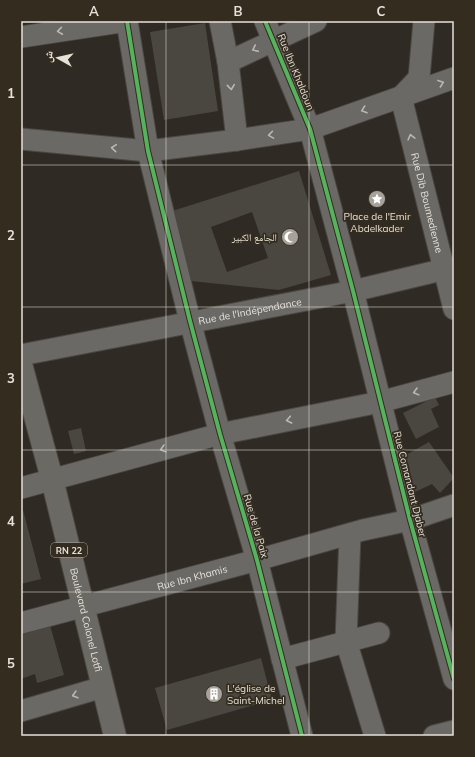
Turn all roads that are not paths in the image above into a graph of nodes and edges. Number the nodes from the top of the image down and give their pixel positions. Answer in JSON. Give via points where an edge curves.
{"nodes":[{"id":1,"x":127,"y":21,"type":"edge"},
{"id":2,"x":220,"y":21,"type":"edge"},
{"id":3,"x":266,"y":21,"type":"edge"},
{"id":4,"x":316,"y":21,"type":"edge"},
{"id":5,"x":424,"y":21,"type":"edge"},
{"id":6,"x":21,"y":37,"type":"edge"},
{"id":7,"x":274,"y":40,"type":"junction"},
{"id":8,"x":228,"y":62,"type":"junction"},
{"id":9,"x":454,"y":78,"type":"edge"},
{"id":10,"x":401,"y":97,"type":"junction"},
{"id":11,"x":310,"y":129,"type":"junction"},
{"id":12,"x":21,"y":139,"type":"edge"},
{"id":13,"x":237,"y":140,"type":"junction"},
{"id":14,"x":148,"y":151,"type":"junction"},
{"id":15,"x":449,"y":268,"type":"edge"},
{"id":16,"x":353,"y":291,"type":"junction"},
{"id":17,"x":454,"y":309,"type":"edge"},
{"id":18,"x":190,"y":321,"type":"junction"},
{"id":19,"x":21,"y":355,"type":"edge"},
{"id":20,"x":21,"y":364,"type":"edge"},
{"id":21,"x":454,"y":382,"type":"edge"},
{"id":22,"x":380,"y":402,"type":"junction"},
{"id":23,"x":220,"y":434,"type":"junction"},
{"id":24,"x":52,"y":479,"type":"junction"},
{"id":25,"x":21,"y":488,"type":"edge"},
{"id":26,"x":454,"y":505,"type":"edge"},
{"id":27,"x":410,"y":520,"type":"junction"},
{"id":28,"x":357,"y":532,"type":"junction"},
{"id":29,"x":258,"y":560,"type":"junction"},
{"id":30,"x":82,"y":606,"type":"junction"},
{"id":31,"x":21,"y":623,"type":"edge"},
{"id":32,"x":379,"y":633,"type":"dead end"},
{"id":33,"x":346,"y":641,"type":"junction"},
{"id":34,"x":282,"y":659,"type":"junction"},
{"id":35,"x":454,"y":680,"type":"edge"},
{"id":36,"x":103,"y":687,"type":"junction"},
{"id":37,"x":21,"y":711,"type":"edge"},
{"id":38,"x":454,"y":731,"type":"edge"},
{"id":39,"x":115,"y":736,"type":"edge"},
{"id":40,"x":302,"y":736,"type":"edge"},
{"id":41,"x":375,"y":736,"type":"edge"},
{"id":42,"x":434,"y":736,"type":"edge"}],
"edges":[{"from":1,"to":6,"type":"street","one_way":true},
{"from":1,"to":14,"type":"street","name":"Rue de la Paix"},
{"from":2,"to":8,"type":"street"},
{"from":3,"to":7,"type":"street","name":"Rue Ibn Khaldoun"},
{"from":4,"to":7,"type":"street"},
{"from":5,"to":10,"type":"street","via":[[419,78]]},
{"from":7,"to":8,"type":"street","one_way":true},
{"from":7,"to":11,"type":"street","name":"Rue Ibn Khaldoun"},
{"from":8,"to":13,"type":"street","one_way":true},
{"from":10,"to":9,"type":"street","one_way":true},
{"from":10,"to":11,"type":"street","one_way":true},
{"from":15,"to":10,"type":"street","name":"Rue Dib Boumedienne","one_way":true},
{"from":11,"to":13,"type":"street","one_way":true},
{"from":11,"to":16,"type":"street","name":"Rue Ibn Khaldoun"},
{"from":14,"to":12,"type":"street","one_way":true},
{"from":13,"to":14,"type":"street"},
{"from":14,"to":18,"type":"street","name":"Rue de la Paix"},
{"from":15,"to":16,"type":"street","name":"Rue de l'Indépendance"},
{"from":15,"to":17,"type":"street","name":"Rue Dib Boumedienne"},
{"from":16,"to":18,"type":"street","name":"Rue de l'Indépendance"},
{"from":16,"to":22,"type":"street","name":"Rue Comandant Djaber"},
{"from":18,"to":19,"type":"street","name":"Rue de l'Indépendance"},
{"from":18,"to":23,"type":"street","name":"Rue de la Paix"},
{"from":20,"to":24,"type":"main road","name":"Boulevard Colonel Lotfi","number":"RN 22"},
{"from":21,"to":22,"type":"street","one_way":true},
{"from":22,"to":23,"type":"street","one_way":true},
{"from":22,"to":27,"type":"street","name":"Rue Comandant Djaber"},
{"from":23,"to":24,"type":"street","one_way":true},
{"from":23,"to":29,"type":"street","name":"Rue de la Paix"},
{"from":24,"to":25,"type":"street"},
{"from":24,"to":30,"type":"main road","name":"Boulevard Colonel Lotfi","number":"RN 22"},
{"from":26,"to":27,"type":"street"},
{"from":27,"to":28,"type":"street"},
{"from":27,"to":35,"type":"street","name":"Rue Comandant Djaber"},
{"from":28,"to":29,"type":"street","name":"Rue Ibn Khamis"},
{"from":28,"to":33,"type":"street"},
{"from":29,"to":30,"type":"street","name":"Rue Ibn Khamis"},
{"from":29,"to":34,"type":"street","name":"Rue de la Paix"},
{"from":30,"to":31,"type":"street","name":"Rue Ibn Khamis"},
{"from":30,"to":36,"type":"main road","name":"Boulevard Colonel Lotfi","number":"RN 22"},
{"from":32,"to":33,"type":"street"},
{"from":33,"to":34,"type":"street"},
{"from":33,"to":41,"type":"street"},
{"from":34,"to":40,"type":"street","name":"Rue de la Paix"},
{"from":36,"to":37,"type":"street","one_way":true},
{"from":36,"to":39,"type":"main road","name":"Boulevard Colonel Lotfi","number":"RN 22"},
{"from":38,"to":42,"type":"street"}]}
